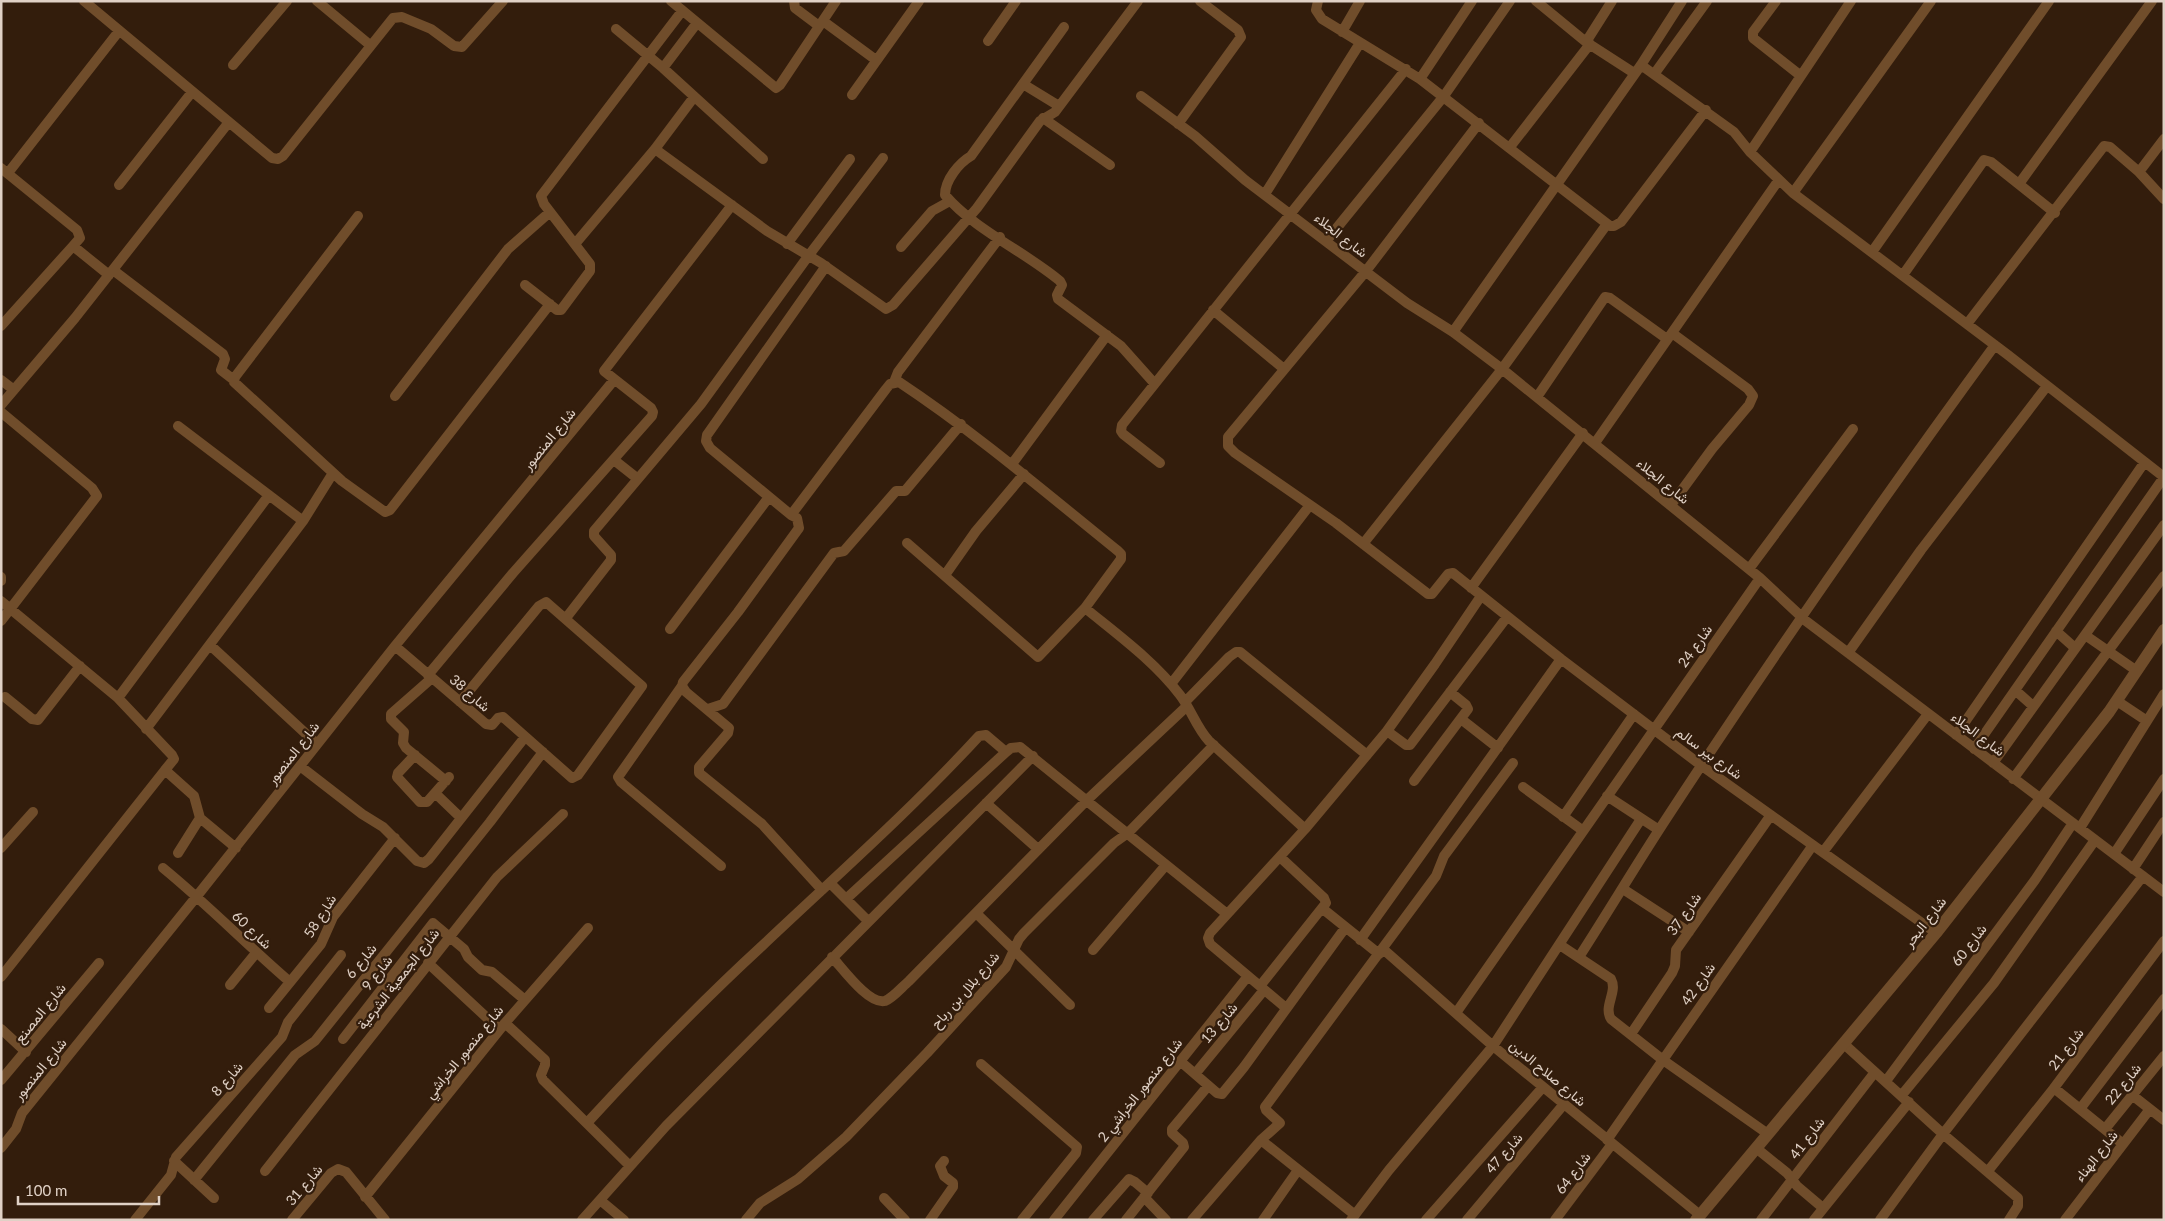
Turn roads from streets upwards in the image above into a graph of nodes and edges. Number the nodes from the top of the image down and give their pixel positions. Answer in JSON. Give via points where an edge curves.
{"nodes":[{"id":1,"x":84,"y":1,"type":"edge"},
{"id":2,"x":287,"y":1,"type":"edge"},
{"id":3,"x":317,"y":1,"type":"edge"},
{"id":4,"x":503,"y":1,"type":"edge"},
{"id":5,"x":671,"y":1,"type":"edge"},
{"id":6,"x":794,"y":1,"type":"edge"},
{"id":7,"x":836,"y":1,"type":"edge"},
{"id":8,"x":919,"y":1,"type":"edge"},
{"id":9,"x":1016,"y":1,"type":"edge"},
{"id":10,"x":1138,"y":1,"type":"edge"},
{"id":11,"x":1200,"y":1,"type":"edge"},
{"id":12,"x":1318,"y":1,"type":"edge"},
{"id":13,"x":1360,"y":1,"type":"edge"},
{"id":14,"x":1472,"y":1,"type":"edge"},
{"id":15,"x":1510,"y":1,"type":"edge"},
{"id":16,"x":1612,"y":1,"type":"edge"},
{"id":17,"x":1682,"y":1,"type":"edge"},
{"id":18,"x":1707,"y":1,"type":"edge"},
{"id":19,"x":1776,"y":1,"type":"edge"},
{"id":20,"x":1851,"y":1,"type":"edge"},
{"id":21,"x":1930,"y":1,"type":"edge"},
{"id":22,"x":2049,"y":1,"type":"edge"},
{"id":23,"x":2152,"y":1,"type":"edge"},
{"id":24,"x":1541,"y":3,"type":"edge"},
{"id":25,"x":682,"y":11,"type":"junction"},
{"id":26,"x":697,"y":23,"type":"junction"},
{"id":27,"x":821,"y":23,"type":"junction"},
{"id":28,"x":1064,"y":27,"type":"dead end"},
{"id":29,"x":616,"y":29,"type":"dead end"},
{"id":30,"x":119,"y":31,"type":"junction"},
{"id":31,"x":1342,"y":32,"type":"junction"},
{"id":32,"x":988,"y":41,"type":"dead end"},
{"id":33,"x":1360,"y":43,"type":"junction"},
{"id":34,"x":1588,"y":43,"type":"junction"},
{"id":35,"x":370,"y":46,"type":"junction"},
{"id":36,"x":648,"y":56,"type":"junction"},
{"id":37,"x":876,"y":60,"type":"junction"},
{"id":38,"x":233,"y":65,"type":"dead end"},
{"id":39,"x":663,"y":68,"type":"junction"},
{"id":40,"x":1406,"y":69,"type":"junction"},
{"id":41,"x":1638,"y":69,"type":"junction"},
{"id":42,"x":1655,"y":74,"type":"junction"},
{"id":43,"x":1801,"y":76,"type":"junction"},
{"id":44,"x":1420,"y":79,"type":"junction"},
{"id":45,"x":1023,"y":84,"type":"junction"},
{"id":46,"x":192,"y":92,"type":"junction"},
{"id":47,"x":852,"y":95,"type":"dead end"},
{"id":48,"x":1141,"y":96,"type":"dead end"},
{"id":49,"x":1444,"y":96,"type":"junction"},
{"id":50,"x":694,"y":97,"type":"junction"},
{"id":51,"x":1059,"y":106,"type":"junction"},
{"id":52,"x":1706,"y":110,"type":"junction"},
{"id":53,"x":1043,"y":118,"type":"junction"},
{"id":54,"x":229,"y":122,"type":"junction"},
{"id":55,"x":1479,"y":123,"type":"junction"},
{"id":56,"x":1178,"y":124,"type":"junction"},
{"id":57,"x":2164,"y":139,"type":"edge"},
{"id":58,"x":1510,"y":147,"type":"junction"},
{"id":59,"x":655,"y":149,"type":"junction"},
{"id":60,"x":1750,"y":152,"type":"junction"},
{"id":61,"x":883,"y":158,"type":"dead end"},
{"id":62,"x":763,"y":159,"type":"dead end"},
{"id":63,"x":850,"y":159,"type":"dead end"},
{"id":64,"x":1110,"y":165,"type":"dead end"},
{"id":65,"x":5,"y":171,"type":"edge"},
{"id":66,"x":2139,"y":172,"type":"junction"},
{"id":67,"x":1778,"y":180,"type":"junction"},
{"id":68,"x":1557,"y":184,"type":"junction"},
{"id":69,"x":2019,"y":184,"type":"junction"},
{"id":70,"x":119,"y":185,"type":"dead end"},
{"id":71,"x":1794,"y":193,"type":"junction"},
{"id":72,"x":1265,"y":194,"type":"junction"},
{"id":73,"x":2164,"y":199,"type":"edge"},
{"id":74,"x":950,"y":201,"type":"junction"},
{"id":75,"x":732,"y":205,"type":"junction"},
{"id":76,"x":550,"y":212,"type":"junction"},
{"id":77,"x":2055,"y":212,"type":"junction"},
{"id":78,"x":1291,"y":213,"type":"junction"},
{"id":79,"x":358,"y":216,"type":"dead end"},
{"id":80,"x":969,"y":217,"type":"junction"},
{"id":81,"x":1607,"y":224,"type":"junction"},
{"id":82,"x":1000,"y":238,"type":"junction"},
{"id":83,"x":1327,"y":240,"type":"junction"},
{"id":84,"x":575,"y":244,"type":"junction"},
{"id":85,"x":787,"y":244,"type":"junction"},
{"id":86,"x":73,"y":246,"type":"junction"},
{"id":87,"x":902,"y":247,"type":"dead end"},
{"id":88,"x":1872,"y":252,"type":"junction"},
{"id":89,"x":809,"y":255,"type":"junction"},
{"id":90,"x":826,"y":266,"type":"junction"},
{"id":91,"x":1366,"y":271,"type":"junction"},
{"id":92,"x":111,"y":273,"type":"junction"},
{"id":93,"x":1903,"y":275,"type":"junction"},
{"id":94,"x":525,"y":285,"type":"dead end"},
{"id":95,"x":550,"y":304,"type":"junction"},
{"id":96,"x":1213,"y":310,"type":"junction"},
{"id":97,"x":1967,"y":324,"type":"junction"},
{"id":98,"x":1,"y":326,"type":"edge"},
{"id":99,"x":1453,"y":332,"type":"junction"},
{"id":100,"x":1107,"y":335,"type":"junction"},
{"id":101,"x":1670,"y":336,"type":"junction"},
{"id":102,"x":1995,"y":345,"type":"junction"},
{"id":103,"x":1284,"y":369,"type":"junction"},
{"id":104,"x":1502,"y":369,"type":"junction"},
{"id":105,"x":1,"y":380,"type":"edge"},
{"id":106,"x":234,"y":380,"type":"junction"},
{"id":107,"x":614,"y":380,"type":"junction"},
{"id":108,"x":894,"y":382,"type":"junction"},
{"id":109,"x":1154,"y":383,"type":"junction"},
{"id":110,"x":2047,"y":386,"type":"junction"},
{"id":111,"x":14,"y":390,"type":"junction"},
{"id":112,"x":395,"y":396,"type":"dead end"},
{"id":113,"x":1537,"y":397,"type":"junction"},
{"id":114,"x":1,"y":405,"type":"edge"},
{"id":115,"x":1,"y":412,"type":"edge"},
{"id":116,"x":961,"y":424,"type":"junction"},
{"id":117,"x":178,"y":426,"type":"dead end"},
{"id":118,"x":1853,"y":429,"type":"dead end"},
{"id":119,"x":1583,"y":434,"type":"junction"},
{"id":120,"x":1595,"y":443,"type":"junction"},
{"id":121,"x":614,"y":460,"type":"junction"},
{"id":122,"x":2144,"y":462,"type":"junction"},
{"id":123,"x":1160,"y":463,"type":"dead end"},
{"id":124,"x":1012,"y":464,"type":"junction"},
{"id":125,"x":333,"y":473,"type":"junction"},
{"id":126,"x":1024,"y":474,"type":"junction"},
{"id":127,"x":2164,"y":477,"type":"edge"},
{"id":128,"x":638,"y":479,"type":"junction"},
{"id":129,"x":269,"y":495,"type":"junction"},
{"id":130,"x":769,"y":497,"type":"junction"},
{"id":131,"x":1310,"y":505,"type":"junction"},
{"id":132,"x":1671,"y":505,"type":"junction"},
{"id":133,"x":791,"y":514,"type":"junction"},
{"id":134,"x":303,"y":521,"type":"junction"},
{"id":135,"x":2164,"y":525,"type":"edge"},
{"id":136,"x":907,"y":543,"type":"dead end"},
{"id":137,"x":1363,"y":544,"type":"junction"},
{"id":138,"x":1749,"y":570,"type":"junction"},
{"id":139,"x":945,"y":575,"type":"junction"},
{"id":140,"x":2164,"y":576,"type":"edge"},
{"id":141,"x":1,"y":577,"type":"edge"},
{"id":142,"x":1760,"y":578,"type":"junction"},
{"id":143,"x":1,"y":581,"type":"edge"},
{"id":144,"x":1471,"y":588,"type":"junction"},
{"id":145,"x":1481,"y":596,"type":"junction"},
{"id":146,"x":1,"y":601,"type":"edge"},
{"id":147,"x":10,"y":608,"type":"junction"},
{"id":148,"x":1085,"y":608,"type":"junction"},
{"id":149,"x":1507,"y":617,"type":"junction"},
{"id":150,"x":1803,"y":617,"type":"junction"},
{"id":151,"x":566,"y":618,"type":"junction"},
{"id":152,"x":1,"y":621,"type":"edge"},
{"id":153,"x":670,"y":629,"type":"dead end"},
{"id":154,"x":2056,"y":630,"type":"junction"},
{"id":155,"x":2164,"y":630,"type":"edge"},
{"id":156,"x":2085,"y":635,"type":"junction"},
{"id":157,"x":210,"y":645,"type":"junction"},
{"id":158,"x":395,"y":646,"type":"junction"},
{"id":159,"x":2075,"y":648,"type":"junction"},
{"id":160,"x":2109,"y":651,"type":"junction"},
{"id":161,"x":1848,"y":653,"type":"junction"},
{"id":162,"x":1561,"y":660,"type":"junction"},
{"id":163,"x":80,"y":666,"type":"junction"},
{"id":164,"x":2137,"y":671,"type":"junction"},
{"id":165,"x":430,"y":676,"type":"junction"},
{"id":166,"x":1171,"y":684,"type":"junction"},
{"id":167,"x":682,"y":686,"type":"junction"},
{"id":168,"x":2015,"y":690,"type":"junction"},
{"id":169,"x":1450,"y":692,"type":"junction"},
{"id":170,"x":2164,"y":694,"type":"edge"},
{"id":171,"x":5,"y":697,"type":"dead end"},
{"id":172,"x":118,"y":698,"type":"junction"},
{"id":173,"x":2117,"y":701,"type":"junction"},
{"id":174,"x":460,"y":702,"type":"junction"},
{"id":175,"x":1186,"y":704,"type":"junction"},
{"id":176,"x":2033,"y":706,"type":"junction"},
{"id":177,"x":708,"y":709,"type":"junction"},
{"id":178,"x":1634,"y":714,"type":"junction"},
{"id":179,"x":1928,"y":714,"type":"junction"},
{"id":180,"x":1461,"y":719,"type":"junction"},
{"id":181,"x":2146,"y":721,"type":"junction"},
{"id":182,"x":146,"y":729,"type":"junction"},
{"id":183,"x":1653,"y":729,"type":"junction"},
{"id":184,"x":1387,"y":731,"type":"junction"},
{"id":185,"x":1956,"y":735,"type":"junction"},
{"id":186,"x":526,"y":737,"type":"junction"},
{"id":187,"x":317,"y":744,"type":"junction"},
{"id":188,"x":1214,"y":745,"type":"junction"},
{"id":189,"x":1498,"y":748,"type":"junction"},
{"id":190,"x":1974,"y":749,"type":"junction"},
{"id":191,"x":543,"y":752,"type":"junction"},
{"id":192,"x":1006,"y":752,"type":"junction"},
{"id":193,"x":1367,"y":754,"type":"junction"},
{"id":194,"x":415,"y":755,"type":"junction"},
{"id":195,"x":1033,"y":756,"type":"junction"},
{"id":196,"x":1513,"y":762,"type":"dead end"},
{"id":197,"x":1993,"y":763,"type":"junction"},
{"id":198,"x":300,"y":766,"type":"junction"},
{"id":199,"x":1702,"y":766,"type":"junction"},
{"id":200,"x":165,"y":770,"type":"junction"},
{"id":201,"x":2014,"y":779,"type":"junction"},
{"id":202,"x":2164,"y":779,"type":"edge"},
{"id":203,"x":1414,"y":781,"type":"dead end"},
{"id":204,"x":1523,"y":787,"type":"dead end"},
{"id":205,"x":435,"y":794,"type":"junction"},
{"id":206,"x":1607,"y":796,"type":"junction"},
{"id":207,"x":1087,"y":800,"type":"junction"},
{"id":208,"x":2040,"y":800,"type":"junction"},
{"id":209,"x":986,"y":803,"type":"junction"},
{"id":210,"x":33,"y":812,"type":"dead end"},
{"id":211,"x":563,"y":814,"type":"dead end"},
{"id":212,"x":1771,"y":815,"type":"junction"},
{"id":213,"x":1563,"y":817,"type":"junction"},
{"id":214,"x":200,"y":818,"type":"junction"},
{"id":215,"x":461,"y":818,"type":"junction"},
{"id":216,"x":1641,"y":819,"type":"junction"},
{"id":217,"x":2164,"y":822,"type":"edge"},
{"id":218,"x":2076,"y":826,"type":"junction"},
{"id":219,"x":1305,"y":829,"type":"junction"},
{"id":220,"x":1582,"y":830,"type":"junction"},
{"id":221,"x":1659,"y":830,"type":"junction"},
{"id":222,"x":1128,"y":833,"type":"junction"},
{"id":223,"x":395,"y":838,"type":"junction"},
{"id":224,"x":2095,"y":840,"type":"junction"},
{"id":225,"x":1813,"y":845,"type":"junction"},
{"id":226,"x":1,"y":848,"type":"edge"},
{"id":227,"x":236,"y":848,"type":"junction"},
{"id":228,"x":1038,"y":849,"type":"junction"},
{"id":229,"x":1823,"y":852,"type":"junction"},
{"id":230,"x":178,"y":853,"type":"dead end"},
{"id":231,"x":2114,"y":854,"type":"junction"},
{"id":232,"x":1280,"y":857,"type":"junction"},
{"id":233,"x":1166,"y":865,"type":"junction"},
{"id":234,"x":721,"y":866,"type":"dead end"},
{"id":235,"x":162,"y":868,"type":"dead end"},
{"id":236,"x":2133,"y":869,"type":"junction"},
{"id":237,"x":2144,"y":876,"type":"junction"},
{"id":238,"x":826,"y":887,"type":"junction"},
{"id":239,"x":1623,"y":889,"type":"junction"},
{"id":240,"x":2163,"y":891,"type":"edge"},
{"id":241,"x":197,"y":896,"type":"junction"},
{"id":242,"x":846,"y":899,"type":"junction"},
{"id":243,"x":1323,"y":909,"type":"junction"},
{"id":244,"x":976,"y":913,"type":"junction"},
{"id":245,"x":1227,"y":914,"type":"junction"},
{"id":246,"x":868,"y":921,"type":"junction"},
{"id":247,"x":588,"y":928,"type":"dead end"},
{"id":248,"x":1345,"y":928,"type":"junction"},
{"id":249,"x":1689,"y":932,"type":"junction"},
{"id":250,"x":1936,"y":934,"type":"junction"},
{"id":251,"x":449,"y":936,"type":"junction"},
{"id":252,"x":1360,"y":940,"type":"junction"},
{"id":253,"x":2164,"y":940,"type":"edge"},
{"id":254,"x":1560,"y":945,"type":"junction"},
{"id":255,"x":1093,"y":950,"type":"dead end"},
{"id":256,"x":1014,"y":952,"type":"junction"},
{"id":257,"x":1381,"y":952,"type":"junction"},
{"id":258,"x":256,"y":953,"type":"junction"},
{"id":259,"x":341,"y":955,"type":"dead end"},
{"id":260,"x":1579,"y":957,"type":"junction"},
{"id":261,"x":1,"y":958,"type":"edge"},
{"id":262,"x":382,"y":958,"type":"junction"},
{"id":263,"x":832,"y":958,"type":"junction"},
{"id":264,"x":99,"y":963,"type":"dead end"},
{"id":265,"x":428,"y":963,"type":"junction"},
{"id":266,"x":10,"y":966,"type":"junction"},
{"id":267,"x":397,"y":970,"type":"junction"},
{"id":268,"x":1248,"y":976,"type":"junction"},
{"id":269,"x":1,"y":977,"type":"edge"},
{"id":270,"x":290,"y":982,"type":"junction"},
{"id":271,"x":230,"y":985,"type":"dead end"},
{"id":272,"x":1262,"y":988,"type":"junction"},
{"id":273,"x":2164,"y":999,"type":"edge"},
{"id":274,"x":525,"y":1000,"type":"junction"},
{"id":275,"x":1070,"y":1005,"type":"dead end"},
{"id":276,"x":268,"y":1008,"type":"dead end"},
{"id":277,"x":1286,"y":1008,"type":"junction"},
{"id":278,"x":1456,"y":1013,"type":"junction"},
{"id":279,"x":502,"y":1026,"type":"junction"},
{"id":280,"x":1,"y":1029,"type":"edge"},
{"id":281,"x":1631,"y":1034,"type":"junction"},
{"id":282,"x":343,"y":1040,"type":"dead end"},
{"id":283,"x":1844,"y":1044,"type":"junction"},
{"id":284,"x":1493,"y":1046,"type":"junction"},
{"id":285,"x":26,"y":1052,"type":"junction"},
{"id":286,"x":2164,"y":1056,"type":"edge"},
{"id":287,"x":1663,"y":1060,"type":"junction"},
{"id":288,"x":1180,"y":1061,"type":"junction"},
{"id":289,"x":981,"y":1064,"type":"dead end"},
{"id":290,"x":1875,"y":1072,"type":"junction"},
{"id":291,"x":1195,"y":1074,"type":"junction"},
{"id":292,"x":1,"y":1080,"type":"edge"},
{"id":293,"x":1886,"y":1081,"type":"junction"},
{"id":294,"x":1208,"y":1086,"type":"junction"},
{"id":295,"x":1543,"y":1087,"type":"junction"},
{"id":296,"x":2054,"y":1088,"type":"junction"},
{"id":297,"x":2132,"y":1095,"type":"junction"},
{"id":298,"x":1905,"y":1099,"type":"junction"},
{"id":299,"x":1564,"y":1104,"type":"junction"},
{"id":300,"x":2080,"y":1109,"type":"junction"},
{"id":301,"x":2150,"y":1109,"type":"junction"},
{"id":302,"x":2164,"y":1120,"type":"edge"},
{"id":303,"x":587,"y":1123,"type":"junction"},
{"id":304,"x":2105,"y":1129,"type":"junction"},
{"id":305,"x":1768,"y":1134,"type":"junction"},
{"id":306,"x":1943,"y":1134,"type":"junction"},
{"id":307,"x":1261,"y":1140,"type":"junction"},
{"id":308,"x":1610,"y":1142,"type":"junction"},
{"id":309,"x":2123,"y":1144,"type":"junction"},
{"id":310,"x":1,"y":1148,"type":"edge"},
{"id":311,"x":1756,"y":1148,"type":"junction"},
{"id":312,"x":174,"y":1161,"type":"junction"},
{"id":313,"x":944,"y":1161,"type":"dead end"},
{"id":314,"x":630,"y":1166,"type":"junction"},
{"id":315,"x":1298,"y":1170,"type":"junction"},
{"id":316,"x":265,"y":1171,"type":"dead end"},
{"id":317,"x":1988,"y":1171,"type":"junction"},
{"id":318,"x":194,"y":1180,"type":"junction"},
{"id":319,"x":1792,"y":1180,"type":"junction"},
{"id":320,"x":1146,"y":1195,"type":"junction"},
{"id":321,"x":365,"y":1197,"type":"junction"},
{"id":322,"x":214,"y":1198,"type":"dead end"},
{"id":323,"x":884,"y":1198,"type":"dead end"},
{"id":324,"x":600,"y":1200,"type":"junction"},
{"id":325,"x":1823,"y":1208,"type":"junction"},
{"id":326,"x":1353,"y":1217,"type":"edge"},
{"id":327,"x":1698,"y":1217,"type":"edge"},
{"id":328,"x":384,"y":1219,"type":"edge"},
{"id":329,"x":135,"y":1220,"type":"edge"},
{"id":330,"x":292,"y":1220,"type":"edge"},
{"id":331,"x":582,"y":1220,"type":"edge"},
{"id":332,"x":624,"y":1220,"type":"edge"},
{"id":333,"x":746,"y":1220,"type":"edge"},
{"id":334,"x":905,"y":1220,"type":"edge"},
{"id":335,"x":930,"y":1220,"type":"edge"},
{"id":336,"x":1022,"y":1220,"type":"edge"},
{"id":337,"x":1054,"y":1220,"type":"edge"},
{"id":338,"x":1093,"y":1220,"type":"edge"},
{"id":339,"x":1126,"y":1220,"type":"edge"},
{"id":340,"x":1166,"y":1220,"type":"edge"},
{"id":341,"x":1192,"y":1220,"type":"edge"},
{"id":342,"x":1263,"y":1220,"type":"edge"},
{"id":343,"x":1426,"y":1220,"type":"edge"},
{"id":344,"x":1467,"y":1220,"type":"edge"},
{"id":345,"x":1555,"y":1220,"type":"edge"},
{"id":346,"x":1761,"y":1220,"type":"edge"},
{"id":347,"x":1814,"y":1220,"type":"edge"},
{"id":348,"x":1880,"y":1220,"type":"edge"},
{"id":349,"x":2009,"y":1220,"type":"edge"},
{"id":350,"x":2065,"y":1220,"type":"edge"}],
"edges":[{"from":1,"to":30,"type":"street"},
{"from":2,"to":38,"type":"street"},
{"from":3,"to":35,"type":"street"},
{"from":4,"to":35,"type":"street","via":[[462,47],[454,46],[431,29],[398,16]]},
{"from":5,"to":25,"type":"street"},
{"from":6,"to":27,"type":"street","via":[[795,8]]},
{"from":7,"to":27,"type":"street"},
{"from":8,"to":37,"type":"street"},
{"from":9,"to":32,"type":"street"},
{"from":10,"to":51,"type":"street"},
{"from":11,"to":56,"type":"street","via":[[1238,30],[1241,37]]},
{"from":12,"to":31,"type":"street","via":[[1317,14]]},
{"from":13,"to":31,"type":"street"},
{"from":14,"to":44,"type":"street"},
{"from":15,"to":49,"type":"street"},
{"from":16,"to":34,"type":"street"},
{"from":17,"to":41,"type":"street"},
{"from":18,"to":42,"type":"street"},
{"from":19,"to":43,"type":"street","via":[[1753,32],[1753,38]]},
{"from":20,"to":43,"type":"street"},
{"from":21,"to":71,"type":"street"},
{"from":22,"to":88,"type":"street"},
{"from":23,"to":69,"type":"street"},
{"from":24,"to":34,"type":"street"},
{"from":25,"to":26,"type":"street"},
{"from":25,"to":36,"type":"street"},
{"from":26,"to":27,"type":"street","via":[[776,88]]},
{"from":26,"to":39,"type":"street"},
{"from":27,"to":37,"type":"street"},
{"from":28,"to":45,"type":"street"},
{"from":29,"to":36,"type":"street"},
{"from":30,"to":46,"type":"street"},
{"from":30,"to":65,"type":"street"},
{"from":31,"to":33,"type":"street"},
{"from":33,"to":40,"type":"street"},
{"from":33,"to":72,"type":"street"},
{"from":34,"to":41,"type":"street"},
{"from":34,"to":58,"type":"street"},
{"from":35,"to":54,"type":"street","via":[[280,158],[272,158]]},
{"from":36,"to":39,"type":"street"},
{"from":36,"to":76,"type":"street","via":[[542,196]]},
{"from":37,"to":47,"type":"street"},
{"from":39,"to":50,"type":"street"},
{"from":40,"to":44,"type":"street"},
{"from":40,"to":78,"type":"street"},
{"from":41,"to":42,"type":"street"},
{"from":41,"to":68,"type":"street"},
{"from":42,"to":52,"type":"street"},
{"from":43,"to":60,"type":"street"},
{"from":44,"to":49,"type":"street"},
{"from":45,"to":51,"type":"street"},
{"from":45,"to":74,"type":"street","via":[[971,156],[962,161],[945,188],[945,195]]},
{"from":46,"to":54,"type":"street"},
{"from":46,"to":70,"type":"street"},
{"from":48,"to":56,"type":"street","name":"شارع الجلاء"},
{"from":49,"to":55,"type":"street"},
{"from":49,"to":83,"type":"street"},
{"from":50,"to":59,"type":"street"},
{"from":50,"to":62,"type":"street"},
{"from":51,"to":53,"type":"street"},
{"from":52,"to":60,"type":"street","via":[[1734,132]]},
{"from":52,"to":81,"type":"street","via":[[1621,222],[1614,226]]},
{"from":53,"to":64,"type":"street"},
{"from":53,"to":80,"type":"street"},
{"from":54,"to":92,"type":"street"},
{"from":55,"to":58,"type":"street"},
{"from":55,"to":91,"type":"street"},
{"from":56,"to":72,"type":"street","name":"شارع الجلاء"},
{"from":57,"to":66,"type":"street"},
{"from":58,"to":68,"type":"street"},
{"from":59,"to":75,"type":"street"},
{"from":59,"to":84,"type":"street"},
{"from":60,"to":67,"type":"street"},
{"from":61,"to":89,"type":"street"},
{"from":63,"to":85,"type":"street"},
{"from":65,"to":86,"type":"street","via":[[77,230],[80,238]]},
{"from":66,"to":73,"type":"street"},
{"from":66,"to":77,"type":"street","via":[[2110,147],[2104,146]]},
{"from":67,"to":71,"type":"street"},
{"from":67,"to":101,"type":"street"},
{"from":68,"to":81,"type":"street"},
{"from":68,"to":99,"type":"street"},
{"from":69,"to":77,"type":"street"},
{"from":69,"to":93,"type":"street","via":[[1984,160]]},
{"from":71,"to":88,"type":"street"},
{"from":72,"to":78,"type":"street","name":"شارع الجلاء"},
{"from":74,"to":80,"type":"street"},
{"from":74,"to":87,"type":"street","via":[[932,211]]},
{"from":75,"to":85,"type":"street"},
{"from":75,"to":107,"type":"street","via":[[604,372]]},
{"from":76,"to":84,"type":"street"},
{"from":76,"to":112,"type":"street","via":[[508,249]]},
{"from":77,"to":97,"type":"street"},
{"from":78,"to":83,"type":"street","name":"شارع الجلاء"},
{"from":78,"to":96,"type":"street"},
{"from":79,"to":106,"type":"street"},
{"from":80,"to":82,"type":"street"},
{"from":80,"to":90,"type":"street","via":[[893,305],[886,309]]},
{"from":81,"to":104,"type":"street"},
{"from":82,"to":100,"type":"street","via":[[1060,281],[1058,299]]},
{"from":82,"to":108,"type":"street","via":[[898,372]]},
{"from":83,"to":91,"type":"street","name":"شارع الجلاء"},
{"from":84,"to":95,"type":"street","via":[[591,269],[563,310],[557,310]]},
{"from":85,"to":89,"type":"street"},
{"from":86,"to":92,"type":"street"},
{"from":86,"to":98,"type":"street"},
{"from":88,"to":93,"type":"street"},
{"from":89,"to":90,"type":"street"},
{"from":89,"to":128,"type":"street","via":[[700,404]]},
{"from":90,"to":130,"type":"street","via":[[706,438],[710,448]]},
{"from":91,"to":99,"type":"street","name":"شارع الجلاء"},
{"from":91,"to":103,"type":"street"},
{"from":92,"to":106,"type":"street","via":[[223,354],[225,359],[221,370]]},
{"from":92,"to":111,"type":"street"},
{"from":93,"to":97,"type":"street"},
{"from":94,"to":95,"type":"street"},
{"from":95,"to":125,"type":"street","via":[[389,512],[383,512]]},
{"from":96,"to":103,"type":"street"},
{"from":96,"to":109,"type":"street"},
{"from":97,"to":102,"type":"street"},
{"from":99,"to":104,"type":"street","name":"شارع الجلاء"},
{"from":100,"to":109,"type":"street"},
{"from":100,"to":124,"type":"street"},
{"from":101,"to":113,"type":"street","via":[[1605,297]]},
{"from":101,"to":120,"type":"street"},
{"from":101,"to":132,"type":"street","via":[[1748,389],[1753,396]]},
{"from":102,"to":110,"type":"street"},
{"from":102,"to":150,"type":"street"},
{"from":103,"to":131,"type":"street","via":[[1227,442],[1235,453]]},
{"from":104,"to":113,"type":"street","name":"شارع الجلاء"},
{"from":104,"to":137,"type":"street"},
{"from":105,"to":111,"type":"street"},
{"from":106,"to":125,"type":"street"},
{"from":107,"to":121,"type":"street","via":[[653,412]]},
{"from":107,"to":158,"type":"street","name":"شارع المنصور"},
{"from":108,"to":116,"type":"street","via":[[899,382]]},
{"from":108,"to":133,"type":"street"},
{"from":109,"to":123,"type":"street","via":[[1122,425],[1121,431]]},
{"from":110,"to":122,"type":"street"},
{"from":110,"to":161,"type":"street","via":[[1921,550]]},
{"from":111,"to":114,"type":"street"},
{"from":113,"to":119,"type":"street","name":"شارع الجلاء"},
{"from":115,"to":147,"type":"street","via":[[92,488],[97,496]]},
{"from":116,"to":124,"type":"street"},
{"from":116,"to":177,"type":"street","via":[[905,491],[896,491],[844,551],[834,553],[723,704]]},
{"from":117,"to":129,"type":"street"},
{"from":118,"to":138,"type":"street"},
{"from":119,"to":120,"type":"street","name":"شارع الجلاء"},
{"from":119,"to":144,"type":"street"},
{"from":120,"to":132,"type":"street","name":"شارع الجلاء"},
{"from":121,"to":128,"type":"street"},
{"from":121,"to":165,"type":"street","via":[[507,580]]},
{"from":122,"to":127,"type":"street"},
{"from":122,"to":185,"type":"street"},
{"from":124,"to":126,"type":"street"},
{"from":125,"to":134,"type":"street"},
{"from":126,"to":139,"type":"street","via":[[976,531]]},
{"from":126,"to":148,"type":"street","via":[[1121,554],[1119,563]]},
{"from":127,"to":154,"type":"street"},
{"from":128,"to":151,"type":"street","via":[[594,531],[594,536],[611,555],[611,560]]},
{"from":129,"to":134,"type":"street"},
{"from":129,"to":172,"type":"street"},
{"from":130,"to":133,"type":"street"},
{"from":130,"to":153,"type":"street"},
{"from":131,"to":137,"type":"street"},
{"from":131,"to":166,"type":"street"},
{"from":132,"to":138,"type":"street","name":"شارع الجلاء"},
{"from":133,"to":167,"type":"street","via":[[797,518],[799,528]]},
{"from":134,"to":157,"type":"street"},
{"from":135,"to":156,"type":"street"},
{"from":136,"to":139,"type":"street"},
{"from":137,"to":144,"type":"street","name":"شارع بير سالم","via":[[1428,594],[1432,594],[1451,573]]},
{"from":138,"to":142,"type":"street","name":"شارع الجلاء"},
{"from":139,"to":148,"type":"street","via":[[1038,657]]},
{"from":140,"to":160,"type":"street"},
{"from":141,"to":143,"type":"street"},
{"from":142,"to":150,"type":"street","name":"شارع الجلاء"},
{"from":142,"to":183,"type":"street","name":"شارع 24"},
{"from":144,"to":145,"type":"street","name":"شارع بير سالم"},
{"from":145,"to":149,"type":"street","name":"شارع بير سالم"},
{"from":145,"to":184,"type":"street"},
{"from":146,"to":147,"type":"street"},
{"from":147,"to":152,"type":"street"},
{"from":147,"to":163,"type":"street"},
{"from":148,"to":166,"type":"street"},
{"from":149,"to":162,"type":"street","name":"شارع بير سالم"},
{"from":149,"to":169,"type":"street"},
{"from":150,"to":161,"type":"street","name":"شارع الجلاء"},
{"from":150,"to":199,"type":"street"},
{"from":151,"to":174,"type":"street","via":[[548,602],[541,604]]},
{"from":151,"to":191,"type":"street","name":"شارع 38","via":[[642,686],[575,778]]},
{"from":154,"to":159,"type":"street"},
{"from":154,"to":168,"type":"street"},
{"from":155,"to":164,"type":"street","name":"شارع البحر"},
{"from":156,"to":159,"type":"street"},
{"from":156,"to":160,"type":"street"},
{"from":157,"to":182,"type":"street"},
{"from":157,"to":187,"type":"street"},
{"from":158,"to":165,"type":"street","name":"شارع 38"},
{"from":158,"to":187,"type":"street","name":"شارع المنصور"},
{"from":159,"to":176,"type":"street"},
{"from":160,"to":164,"type":"street"},
{"from":160,"to":201,"type":"street"},
{"from":161,"to":179,"type":"street","name":"شارع الجلاء"},
{"from":162,"to":178,"type":"street","name":"شارع بير سالم"},
{"from":162,"to":189,"type":"street"},
{"from":163,"to":171,"type":"street","via":[[36,721]]},
{"from":163,"to":172,"type":"street"},
{"from":164,"to":173,"type":"street","name":"شارع البحر"},
{"from":165,"to":174,"type":"street","name":"شارع 38"},
{"from":165,"to":194,"type":"street","via":[[390,716],[404,732],[404,746]]},
{"from":166,"to":175,"type":"street"},
{"from":167,"to":177,"type":"street"},
{"from":167,"to":234,"type":"street","via":[[618,777]]},
{"from":168,"to":176,"type":"street"},
{"from":168,"to":190,"type":"street"},
{"from":169,"to":180,"type":"street","via":[[1468,707]]},
{"from":169,"to":184,"type":"street","via":[[1410,745]]},
{"from":170,"to":181,"type":"street","name":"شارع 60"},
{"from":172,"to":182,"type":"street"},
{"from":173,"to":181,"type":"street"},
{"from":173,"to":208,"type":"street","name":"شارع البحر"},
{"from":174,"to":186,"type":"street","name":"شارع 38","via":[[487,726],[503,717]]},
{"from":175,"to":188,"type":"street"},
{"from":175,"to":193,"type":"street","via":[[1229,657],[1240,652]]},
{"from":175,"to":207,"type":"street"},
{"from":176,"to":197,"type":"street"},
{"from":177,"to":238,"type":"street","via":[[728,725],[729,730],[699,767],[699,773],[762,824]]},
{"from":178,"to":183,"type":"street","name":"شارع بير سالم"},
{"from":178,"to":213,"type":"street"},
{"from":179,"to":185,"type":"street","name":"شارع الجلاء"},
{"from":179,"to":229,"type":"street"},
{"from":180,"to":189,"type":"street"},
{"from":180,"to":203,"type":"street"},
{"from":181,"to":218,"type":"street","name":"شارع 60"},
{"from":182,"to":200,"type":"street","via":[[174,756]]},
{"from":183,"to":199,"type":"street","name":"شارع بير سالم"},
{"from":183,"to":206,"type":"street","name":"شارع 24"},
{"from":184,"to":193,"type":"street"},
{"from":185,"to":190,"type":"street","name":"شارع الجلاء"},
{"from":186,"to":191,"type":"street","name":"شارع 38"},
{"from":186,"to":215,"type":"street"},
{"from":187,"to":198,"type":"street","name":"شارع المنصور"},
{"from":188,"to":219,"type":"street"},
{"from":188,"to":222,"type":"street","name":"شارع بلال بن رباح"},
{"from":189,"to":252,"type":"street"},
{"from":190,"to":197,"type":"street","name":"شارع الجلاء"},
{"from":191,"to":262,"type":"street","name":"شارع 6"},
{"from":192,"to":195,"type":"street","via":[[1020,747]]},
{"from":192,"to":238,"type":"street","via":[[986,735],[979,736],[934,784]]},
{"from":192,"to":242,"type":"street"},
{"from":193,"to":219,"type":"street"},
{"from":194,"to":205,"type":"street","via":[[448,779]]},
{"from":194,"to":205,"type":"street","via":[[398,778],[420,802],[428,802]]},
{"from":195,"to":207,"type":"street"},
{"from":195,"to":209,"type":"street"},
{"from":196,"to":257,"type":"street","via":[[1444,856],[1439,872]]},
{"from":197,"to":201,"type":"street","name":"شارع الجلاء"},
{"from":198,"to":223,"type":"street"},
{"from":198,"to":227,"type":"street","name":"شارع المنصور"},
{"from":199,"to":212,"type":"street","name":"شارع بير سالم"},
{"from":199,"to":221,"type":"street"},
{"from":200,"to":214,"type":"street","via":[[196,800]]},
{"from":200,"to":266,"type":"street"},
{"from":201,"to":208,"type":"street","name":"شارع الجلاء"},
{"from":202,"to":231,"type":"street"},
{"from":204,"to":213,"type":"street"},
{"from":205,"to":215,"type":"street"},
{"from":206,"to":216,"type":"street"},
{"from":206,"to":220,"type":"street","name":"شارع 24"},
{"from":207,"to":222,"type":"street"},
{"from":207,"to":228,"type":"street"},
{"from":208,"to":218,"type":"street","name":"شارع الجلاء"},
{"from":208,"to":250,"type":"street","name":"شارع البحر"},
{"from":209,"to":228,"type":"street"},
{"from":209,"to":246,"type":"street"},
{"from":210,"to":226,"type":"street"},
{"from":211,"to":251,"type":"street","name":"شارع الجمعية الشرعية","via":[[497,877]]},
{"from":212,"to":225,"type":"street","name":"شارع بير سالم"},
{"from":212,"to":249,"type":"street","name":"شارع 37"},
{"from":213,"to":220,"type":"street"},
{"from":214,"to":227,"type":"street"},
{"from":214,"to":230,"type":"street"},
{"from":215,"to":223,"type":"street","via":[[424,863]]},
{"from":216,"to":221,"type":"street"},
{"from":216,"to":254,"type":"street"},
{"from":217,"to":236,"type":"street"},
{"from":218,"to":224,"type":"street","name":"شارع الجلاء"},
{"from":218,"to":293,"type":"street","name":"شارع 60"},
{"from":219,"to":232,"type":"street"},
{"from":220,"to":278,"type":"street","name":"شارع 24"},
{"from":221,"to":239,"type":"street"},
{"from":222,"to":233,"type":"street"},
{"from":222,"to":256,"type":"street","name":"شارع بلال بن رباح","via":[[1024,933]]},
{"from":223,"to":270,"type":"street","name":"شارع 58","via":[[333,916],[321,944]]},
{"from":224,"to":231,"type":"street","name":"شارع الجلاء"},
{"from":224,"to":298,"type":"street","via":[[1994,983]]},
{"from":225,"to":229,"type":"street","name":"شارع بير سالم"},
{"from":225,"to":287,"type":"street","name":"شارع 42"},
{"from":227,"to":241,"type":"street","name":"شارع المنصور"},
{"from":228,"to":244,"type":"street"},
{"from":229,"to":250,"type":"street","name":"شارع بير سالم"},
{"from":231,"to":236,"type":"street","name":"شارع الجلاء"},
{"from":232,"to":243,"type":"street","via":[[1324,898]]},
{"from":232,"to":245,"type":"street"},
{"from":233,"to":245,"type":"street"},
{"from":233,"to":255,"type":"street"},
{"from":235,"to":241,"type":"street","name":"شارع 60"},
{"from":236,"to":237,"type":"street","name":"شارع الجلاء"},
{"from":237,"to":240,"type":"street","name":"شارع الجلاء"},
{"from":237,"to":306,"type":"street"},
{"from":238,"to":242,"type":"street"},
{"from":238,"to":303,"type":"street","via":[[735,972]]},
{"from":239,"to":249,"type":"street"},
{"from":239,"to":260,"type":"street"},
{"from":241,"to":258,"type":"street","name":"شارع 60"},
{"from":241,"to":310,"type":"street","name":"شارع المنصور","via":[[22,1113],[16,1129]]},
{"from":242,"to":246,"type":"street"},
{"from":243,"to":248,"type":"street","name":"شارع صلاح الدين"},
{"from":243,"to":272,"type":"street","name":"شارع 13"},
{"from":244,"to":256,"type":"street"},
{"from":244,"to":263,"type":"street","via":[[887,1000],[878,1001],[866,994]]},
{"from":245,"to":268,"type":"street","via":[[1210,933],[1208,941]]},
{"from":246,"to":263,"type":"street"},
{"from":247,"to":274,"type":"street","name":"شارع منصور الخراشي"},
{"from":248,"to":252,"type":"street","name":"شارع صلاح الدين"},
{"from":248,"to":277,"type":"street"},
{"from":249,"to":281,"type":"street","name":"شارع 37","via":[[1676,950],[1672,973]]},
{"from":250,"to":283,"type":"street","name":"شارع البحر"},
{"from":251,"to":265,"type":"street","name":"شارع الجمعية الشرعية"},
{"from":251,"to":267,"type":"street","name":"شارع 9","via":[[434,923]]},
{"from":251,"to":274,"type":"street","via":[[482,970],[492,972]]},
{"from":252,"to":257,"type":"street","name":"شارع صلاح الدين"},
{"from":253,"to":296,"type":"street","name":"شارع 21"},
{"from":254,"to":260,"type":"street"},
{"from":254,"to":284,"type":"street"},
{"from":256,"to":275,"type":"street"},
{"from":256,"to":333,"type":"street","name":"شارع بلال بن رباح","via":[[1006,967],[846,1137],[798,1179],[760,1203]]},
{"from":257,"to":278,"type":"street","name":"شارع صلاح الدين"},
{"from":257,"to":307,"type":"street","via":[[1266,1105],[1266,1110],[1280,1123]]},
{"from":258,"to":270,"type":"street","name":"شارع 60"},
{"from":258,"to":271,"type":"street"},
{"from":259,"to":312,"type":"street","name":"شارع 8","via":[[288,1022],[282,1037]]},
{"from":260,"to":281,"type":"street","via":[[1613,981],[1608,1013]]},
{"from":261,"to":266,"type":"street"},
{"from":262,"to":267,"type":"street"},
{"from":262,"to":318,"type":"street","name":"شارع 6","via":[[312,1044],[295,1055]]},
{"from":263,"to":314,"type":"street"},
{"from":264,"to":285,"type":"street","name":"شارع المصنع"},
{"from":265,"to":279,"type":"street"},
{"from":265,"to":316,"type":"street","name":"شارع الجمعية الشرعية"},
{"from":266,"to":269,"type":"street"},
{"from":267,"to":282,"type":"street","name":"شارع 9"},
{"from":268,"to":272,"type":"street"},
{"from":268,"to":288,"type":"street","name":"شارع منصور الخراشي 2"},
{"from":270,"to":276,"type":"street","name":"شارع 58"},
{"from":272,"to":277,"type":"street"},
{"from":272,"to":291,"type":"street","name":"شارع 13"},
{"from":273,"to":300,"type":"street"},
{"from":274,"to":279,"type":"street","name":"شارع منصور الخراشي"},
{"from":277,"to":294,"type":"street","via":[[1223,1092],[1218,1094]]},
{"from":278,"to":284,"type":"street","name":"شارع صلاح الدين"},
{"from":279,"to":303,"type":"street","via":[[545,1060],[543,1080]]},
{"from":279,"to":321,"type":"street","name":"شارع منصور الخراشي"},
{"from":280,"to":285,"type":"street"},
{"from":281,"to":287,"type":"street"},
{"from":283,"to":290,"type":"street"},
{"from":283,"to":305,"type":"street","name":"شارع البحر"},
{"from":284,"to":295,"type":"street","name":"شارع صلاح الدين"},
{"from":284,"to":326,"type":"street"},
{"from":285,"to":292,"type":"street","name":"شارع المصنع"},
{"from":286,"to":297,"type":"street","name":"شارع 22"},
{"from":287,"to":305,"type":"street"},
{"from":287,"to":308,"type":"street","name":"شارع 42"},
{"from":288,"to":291,"type":"street"},
{"from":288,"to":337,"type":"street","name":"شارع منصور الخراشي 2"},
{"from":289,"to":336,"type":"street","via":[[1077,1147],[1076,1153]]},
{"from":290,"to":293,"type":"street"},
{"from":290,"to":319,"type":"street","name":"شارع 41"},
{"from":291,"to":294,"type":"street"},
{"from":293,"to":298,"type":"street"},
{"from":294,"to":320,"type":"street","via":[[1172,1129],[1184,1147]]},
{"from":295,"to":299,"type":"street","name":"شارع صلاح الدين"},
{"from":295,"to":343,"type":"street"},
{"from":296,"to":300,"type":"street"},
{"from":296,"to":317,"type":"street","name":"شارع 21"},
{"from":297,"to":301,"type":"street"},
{"from":297,"to":304,"type":"street","name":"شارع 22"},
{"from":298,"to":306,"type":"street"},
{"from":298,"to":325,"type":"street"},
{"from":299,"to":308,"type":"street","name":"شارع صلاح الدين"},
{"from":299,"to":344,"type":"street","name":"شارع 47"},
{"from":300,"to":304,"type":"street"},
{"from":301,"to":302,"type":"street"},
{"from":301,"to":309,"type":"street","name":"شارع الهناء"},
{"from":303,"to":314,"type":"street"},
{"from":304,"to":309,"type":"street"},
{"from":305,"to":311,"type":"street","name":"شارع البحر"},
{"from":306,"to":317,"type":"street"},
{"from":306,"to":348,"type":"street"},
{"from":307,"to":315,"type":"street"},
{"from":307,"to":341,"type":"street"},
{"from":308,"to":327,"type":"street","name":"شارع صلاح الدين"},
{"from":308,"to":345,"type":"street","name":"شارع 64"},
{"from":309,"to":350,"type":"street","name":"شارع الهناء"},
{"from":311,"to":319,"type":"street","via":[[1788,1173]]},
{"from":311,"to":327,"type":"street","name":"شارع البحر"},
{"from":312,"to":318,"type":"street"},
{"from":312,"to":329,"type":"street","name":"شارع 8","via":[[171,1175]]},
{"from":313,"to":335,"type":"street","via":[[940,1171],[953,1183],[953,1187]]},
{"from":314,"to":324,"type":"street"},
{"from":315,"to":326,"type":"street"},
{"from":315,"to":342,"type":"street"},
{"from":317,"to":349,"type":"street","via":[[2018,1198],[2018,1206]]},
{"from":318,"to":322,"type":"street"},
{"from":319,"to":325,"type":"street"},
{"from":319,"to":346,"type":"street","name":"شارع 41"},
{"from":320,"to":338,"type":"street","via":[[1129,1179]]},
{"from":320,"to":339,"type":"street"},
{"from":320,"to":340,"type":"street"},
{"from":321,"to":328,"type":"street"},
{"from":321,"to":330,"type":"street","name":"شارع 31","via":[[346,1172],[338,1169],[331,1173]]},
{"from":323,"to":334,"type":"street"},
{"from":324,"to":331,"type":"street"},
{"from":324,"to":332,"type":"street"},
{"from":325,"to":347,"type":"street"}]}
